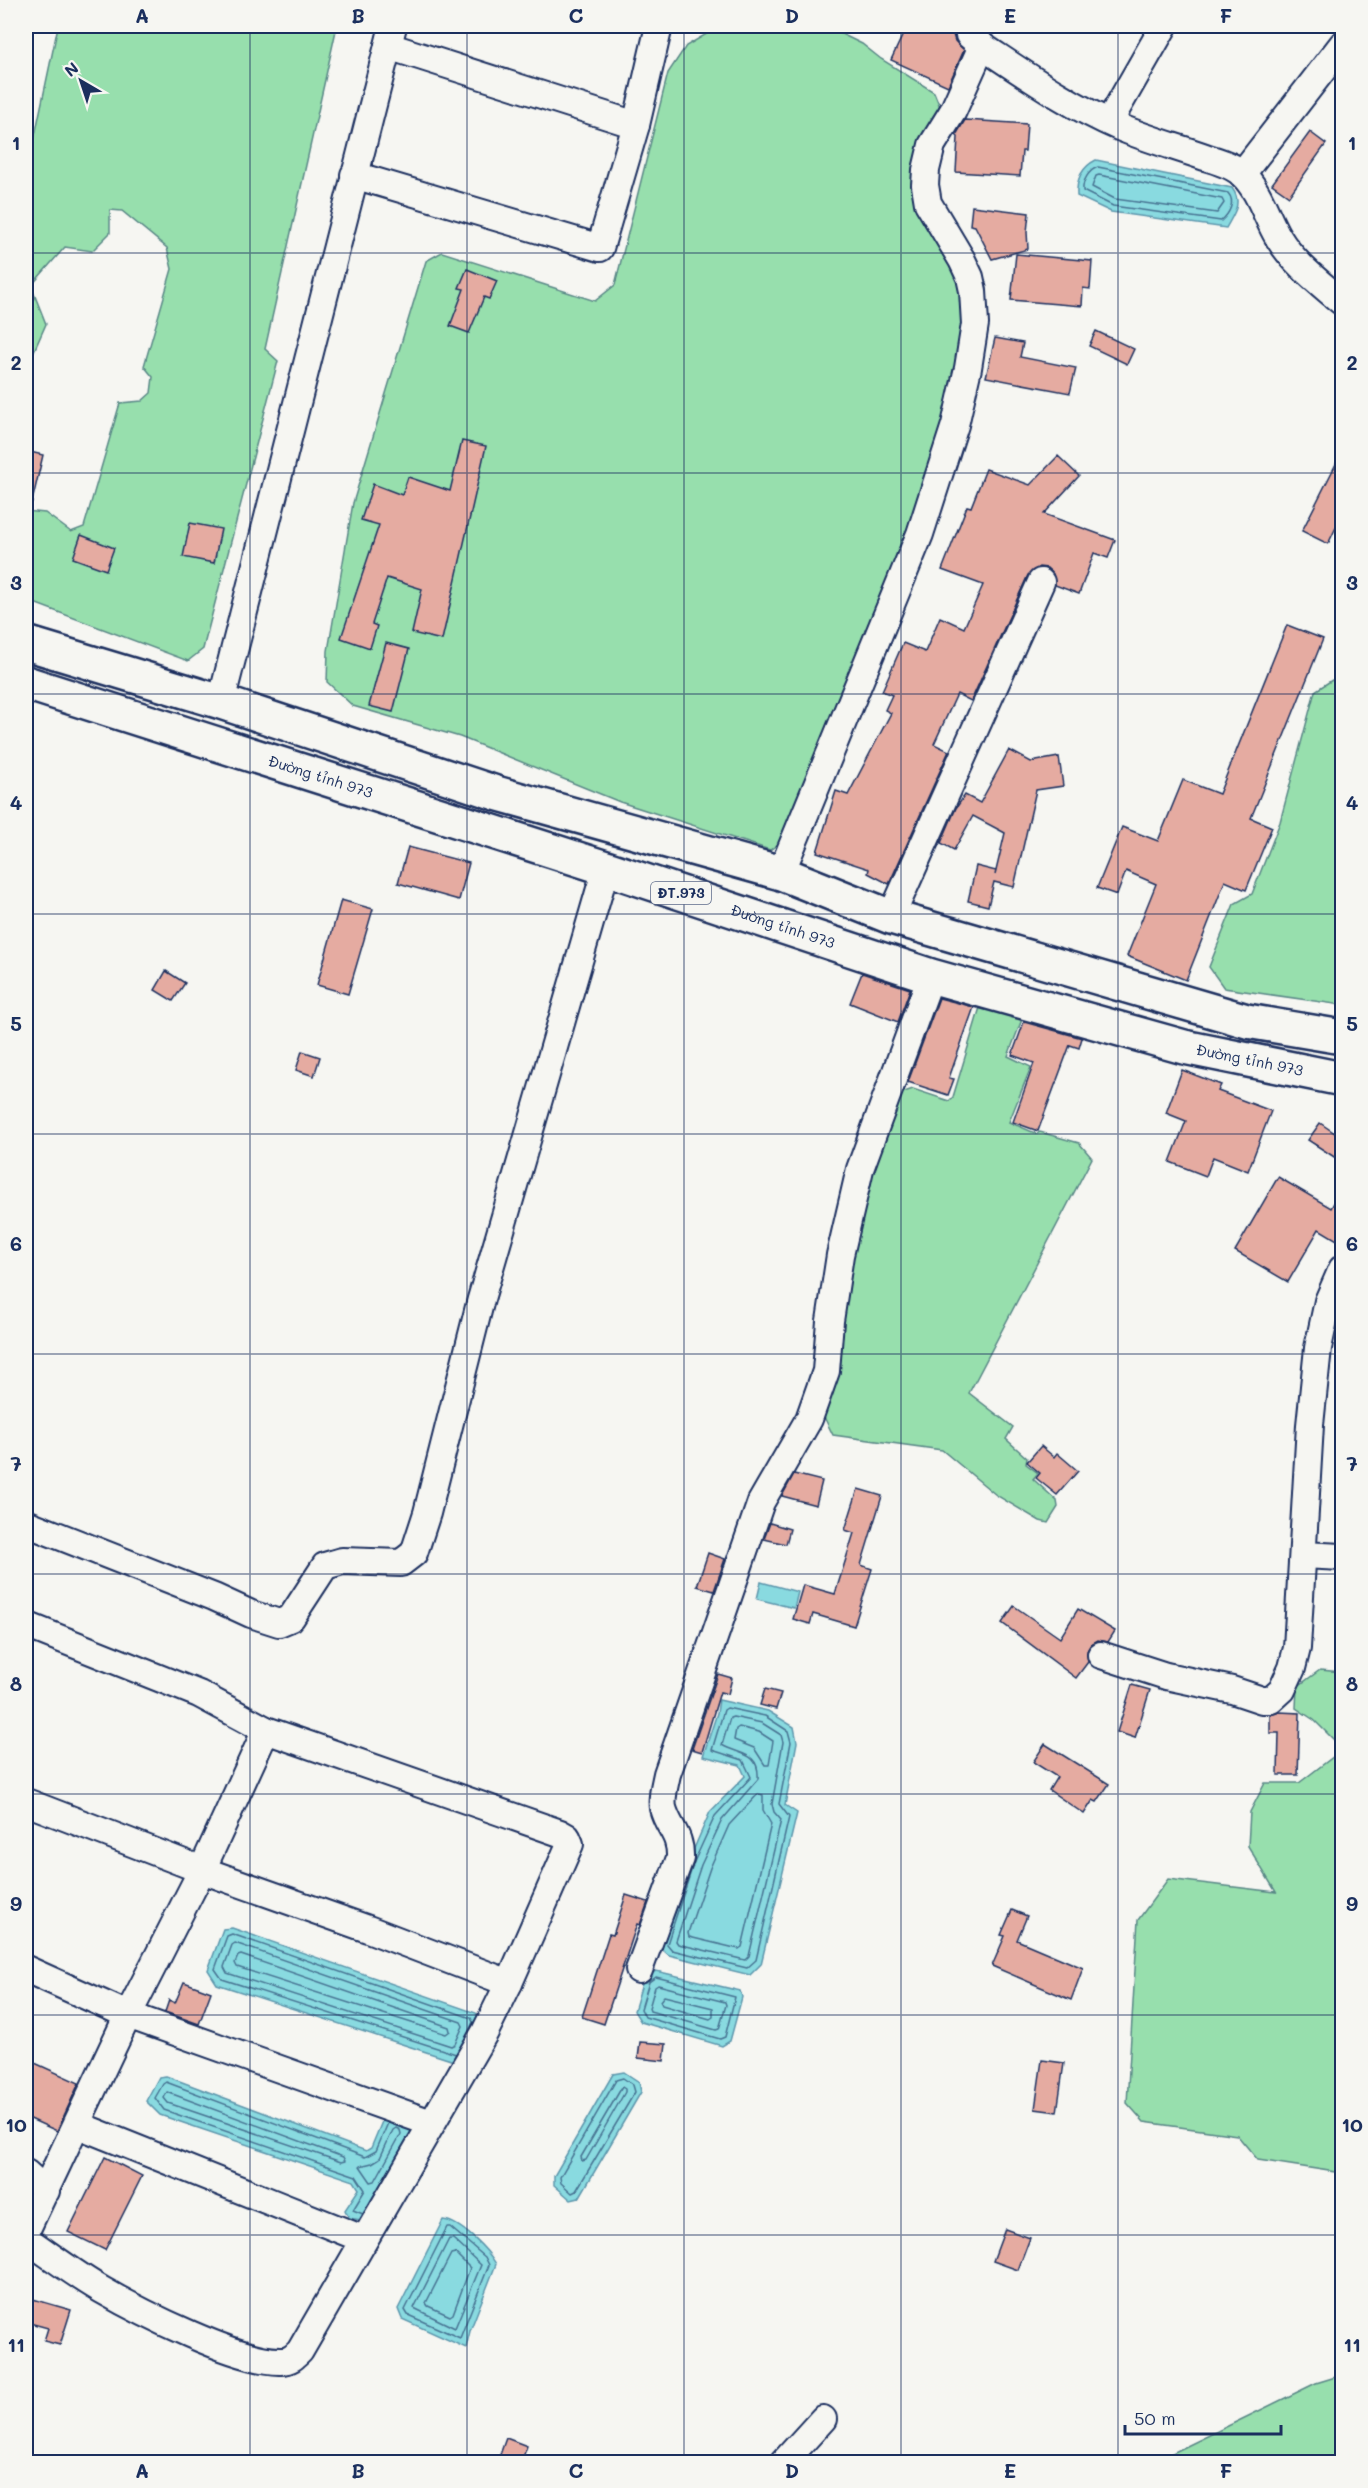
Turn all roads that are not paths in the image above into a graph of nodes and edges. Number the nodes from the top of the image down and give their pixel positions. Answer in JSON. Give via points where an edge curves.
{"nodes":[{"id":1,"x":659,"y":26,"type":"edge"},
{"id":2,"x":957,"y":26,"type":"edge"},
{"id":3,"x":966,"y":26,"type":"edge"},
{"id":4,"x":1164,"y":26,"type":"edge"},
{"id":5,"x":391,"y":36,"type":"edge"},
{"id":6,"x":1342,"y":45,"type":"edge"},
{"id":7,"x":982,"y":46,"type":"junction"},
{"id":8,"x":1109,"y":122,"type":"junction"},
{"id":9,"x":636,"y":125,"type":"junction"},
{"id":10,"x":1242,"y":174,"type":"junction"},
{"id":11,"x":354,"y":175,"type":"junction"},
{"id":12,"x":1342,"y":302,"type":"edge"},
{"id":13,"x":1041,"y":582,"type":"dead end"},
{"id":14,"x":26,"y":643,"type":"edge"},
{"id":15,"x":26,"y":683,"type":"edge"},
{"id":16,"x":221,"y":702,"type":"junction"},
{"id":17,"x":606,"y":868,"type":"junction"},
{"id":18,"x":781,"y":873,"type":"junction"},
{"id":19,"x":891,"y":916,"type":"junction"},
{"id":20,"x":931,"y":976,"type":"junction"},
{"id":21,"x":1342,"y":1037,"type":"edge"},
{"id":22,"x":1342,"y":1078,"type":"edge"},
{"id":23,"x":1342,"y":1269,"type":"edge"},
{"id":24,"x":26,"y":1523,"type":"edge"},
{"id":25,"x":1303,"y":1555,"type":"junction"},
{"id":26,"x":1342,"y":1557,"type":"edge"},
{"id":27,"x":26,"y":1625,"type":"edge"},
{"id":28,"x":1101,"y":1655,"type":"dead end"},
{"id":29,"x":266,"y":1730,"type":"junction"},
{"id":30,"x":26,"y":1802,"type":"edge"},
{"id":31,"x":202,"y":1870,"type":"junction"},
{"id":32,"x":26,"y":1969,"type":"edge"},
{"id":33,"x":639,"y":1970,"type":"dead end"},
{"id":34,"x":509,"y":1983,"type":"junction"},
{"id":35,"x":128,"y":2015,"type":"junction"},
{"id":36,"x":431,"y":2123,"type":"junction"},
{"id":37,"x":78,"y":2125,"type":"junction"},
{"id":38,"x":26,"y":2173,"type":"edge"},
{"id":39,"x":46,"y":2191,"type":"junction"},
{"id":40,"x":26,"y":2231,"type":"edge"},
{"id":41,"x":26,"y":2239,"type":"edge"},
{"id":42,"x":363,"y":2239,"type":"junction"},
{"id":43,"x":824,"y":2419,"type":"dead end"},
{"id":44,"x":784,"y":2463,"type":"edge"}],
"edges":[{"from":1,"to":9,"type":"street"},
{"from":2,"to":7,"type":"street"},
{"from":3,"to":7,"type":"street"},
{"from":4,"to":8,"type":"street"},
{"from":5,"to":9,"type":"street"},
{"from":5,"to":11,"type":"street"},
{"from":6,"to":10,"type":"street"},
{"from":7,"to":8,"type":"street","via":[[1071,103]]},
{"from":7,"to":18,"type":"street","via":[[953,111],[932,145],[926,170],[928,203],[962,260],[973,291],[975,324],[955,425],[920,534]]},
{"from":8,"to":10,"type":"street"},
{"from":9,"to":11,"type":"street","via":[[600,248]]},
{"from":10,"to":12,"type":"street","via":[[1288,252]]},
{"from":11,"to":16,"type":"street"},
{"from":13,"to":19,"type":"street"},
{"from":14,"to":16,"type":"main road"},
{"from":15,"to":17,"type":"main road","name":"Đường tỉnh 973","number":"ĐT.973"},
{"from":16,"to":18,"type":"main road","via":[[496,793]]},
{"from":17,"to":20,"type":"main road","name":"Đường tỉnh 973","number":"ĐT.973"},
{"from":17,"to":24,"type":"street","via":[[481,1299],[414,1553],[401,1563],[342,1561],[325,1566],[291,1617],[279,1623]]},
{"from":18,"to":19,"type":"main road"},
{"from":19,"to":21,"type":"main road","via":[[1247,1021]]},
{"from":20,"to":22,"type":"main road","name":"Đường tỉnh 973","number":"ĐT.973","via":[[1184,1047]]},
{"from":20,"to":33,"type":"street","via":[[860,1169],[840,1255],[826,1371],[809,1419],[762,1502],[667,1773],[663,1808],[681,1845],[680,1858]]},
{"from":23,"to":25,"type":"street","via":[[1328,1301],[1318,1348]]},
{"from":25,"to":26,"type":"street"},
{"from":25,"to":28,"type":"street","via":[[1297,1648],[1282,1690],[1271,1700],[1166,1676]]},
{"from":27,"to":29,"type":"street","via":[[199,1694]]},
{"from":29,"to":31,"type":"street"},
{"from":29,"to":34,"type":"street","via":[[567,1837],[570,1844]]},
{"from":30,"to":31,"type":"street"},
{"from":31,"to":34,"type":"street"},
{"from":31,"to":35,"type":"street"},
{"from":32,"to":35,"type":"street"},
{"from":34,"to":36,"type":"street"},
{"from":35,"to":36,"type":"street"},
{"from":35,"to":37,"type":"street"},
{"from":36,"to":42,"type":"street"},
{"from":37,"to":39,"type":"street"},
{"from":37,"to":42,"type":"street"},
{"from":38,"to":39,"type":"street"},
{"from":39,"to":40,"type":"street"},
{"from":41,"to":42,"type":"street","via":[[102,2290],[153,2316],[238,2353],[280,2361],[292,2359],[300,2351]]},
{"from":43,"to":44,"type":"street"}]}
